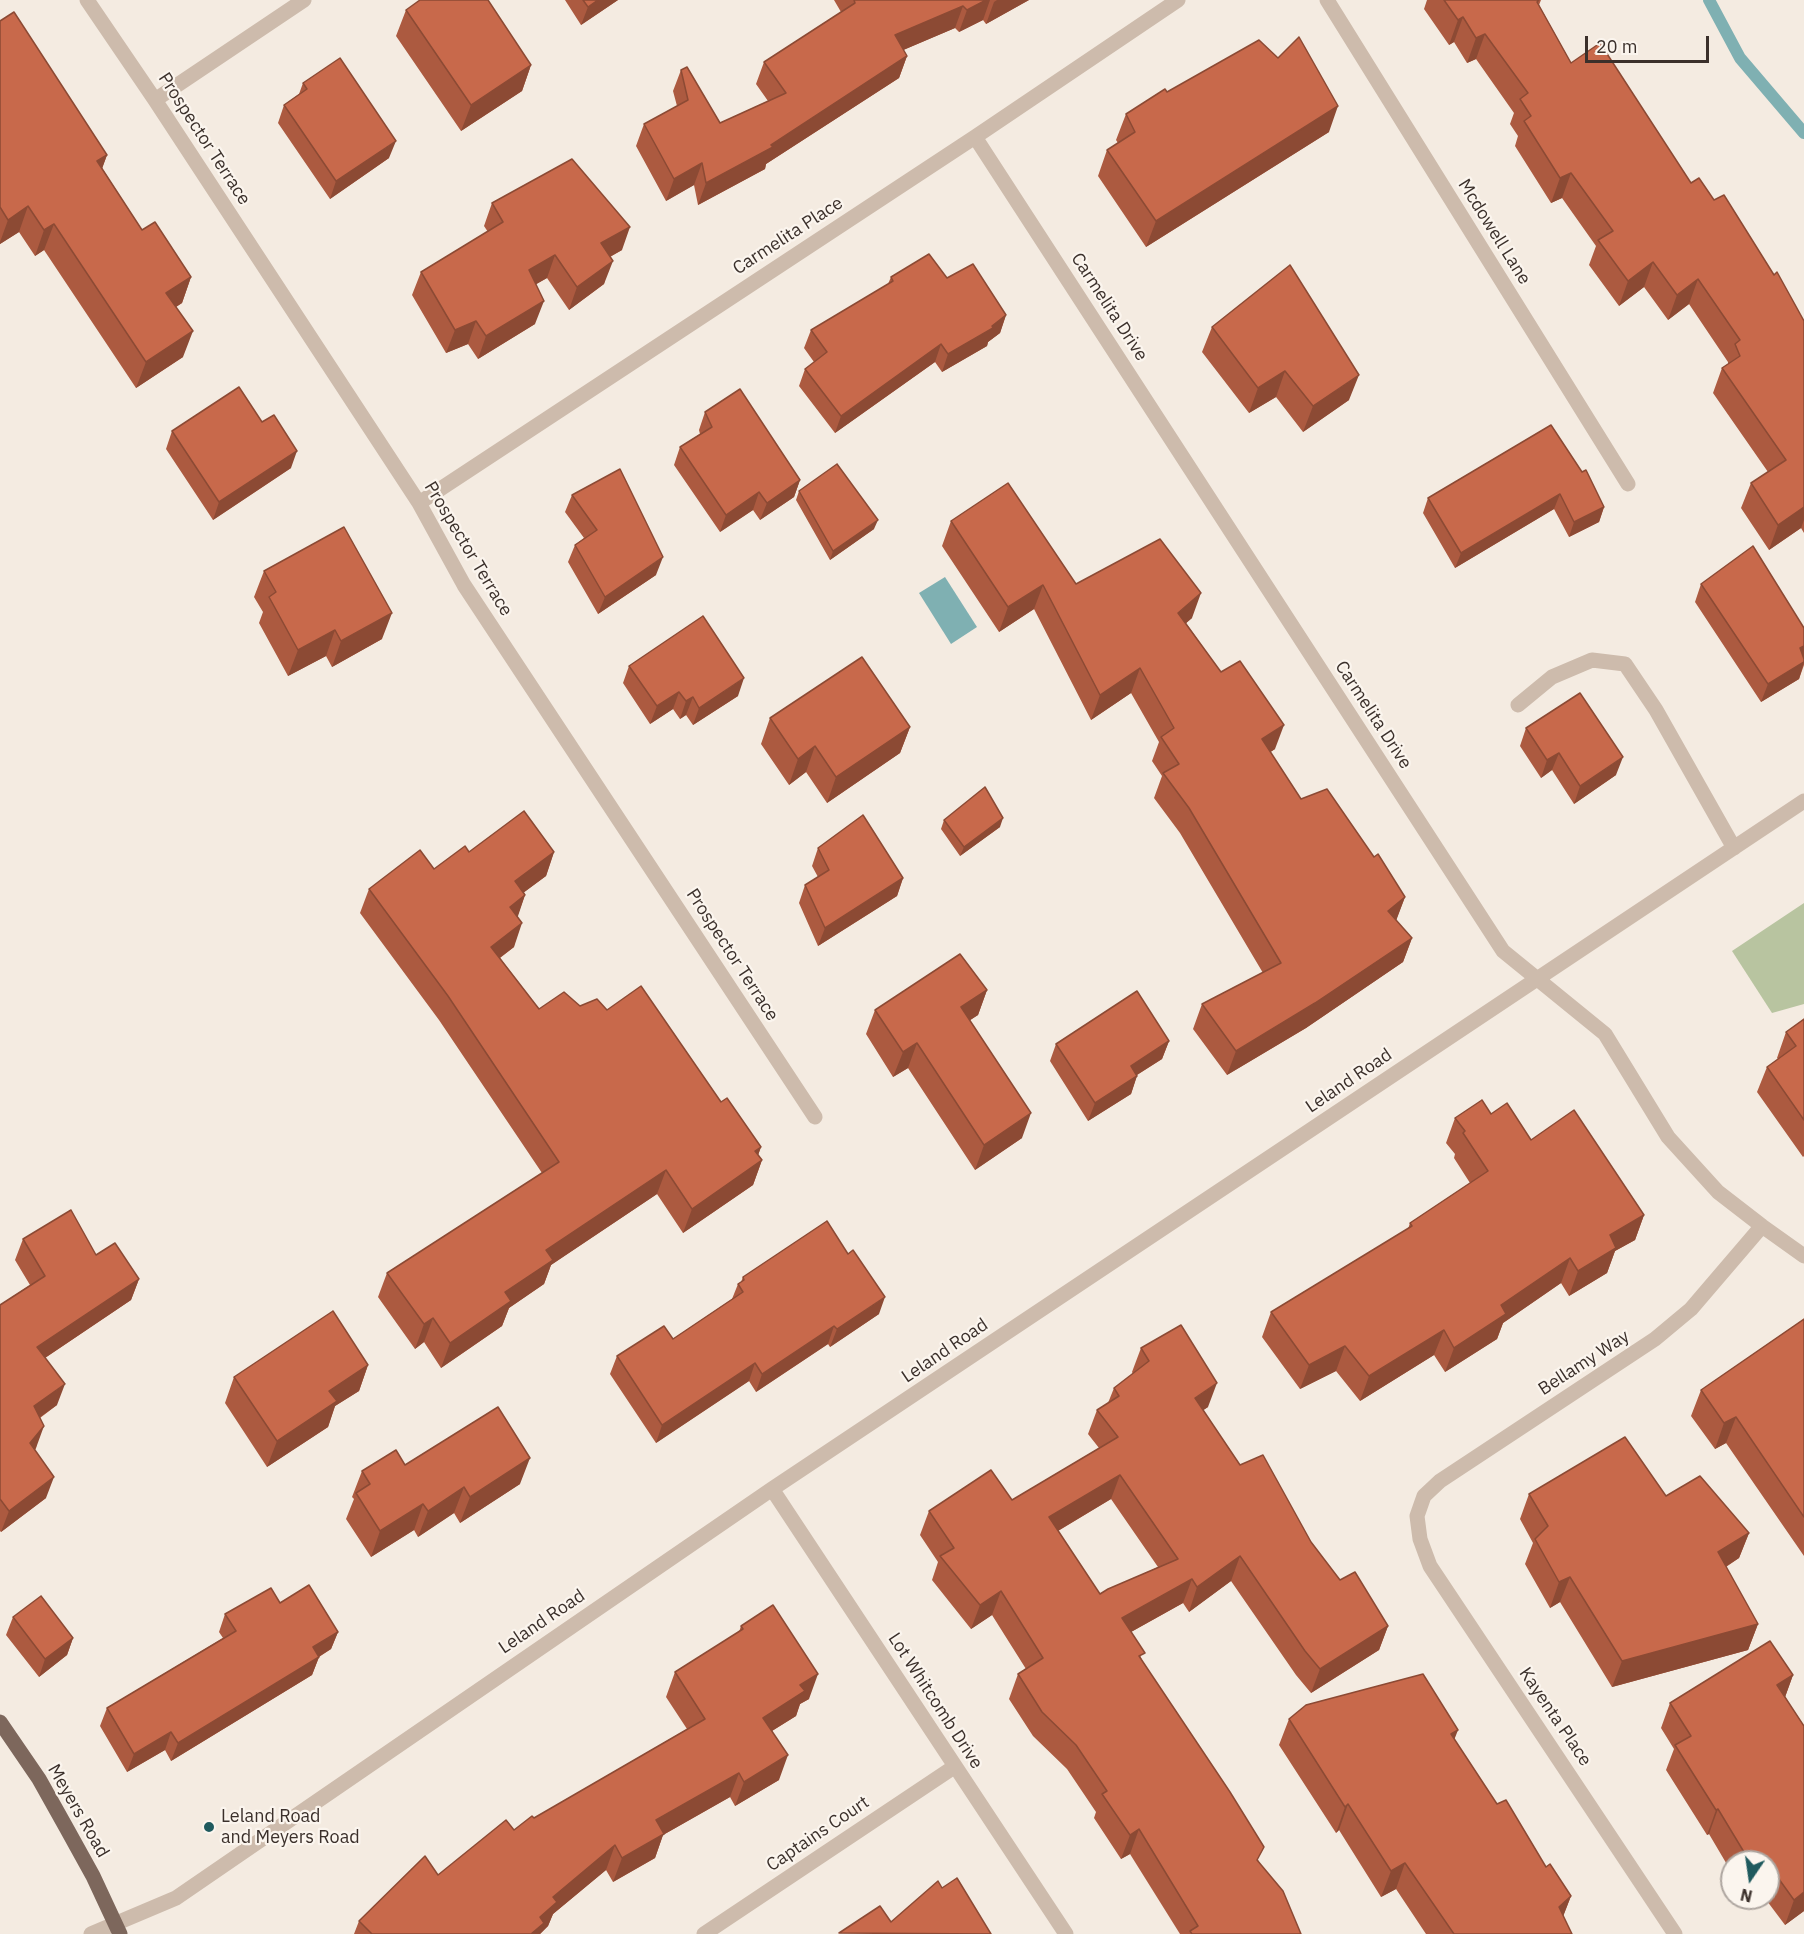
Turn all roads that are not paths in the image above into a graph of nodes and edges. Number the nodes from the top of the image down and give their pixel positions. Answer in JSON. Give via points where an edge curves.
{"nodes":[{"id":1,"x":87,"y":0,"type":"edge"},
{"id":2,"x":304,"y":0,"type":"edge"},
{"id":3,"x":1178,"y":0,"type":"edge"},
{"id":4,"x":1327,"y":0,"type":"edge"},
{"id":5,"x":155,"y":100,"type":"junction"},
{"id":6,"x":975,"y":136,"type":"junction"},
{"id":7,"x":1628,"y":484,"type":"dead end"},
{"id":8,"x":419,"y":503,"type":"junction"},
{"id":9,"x":1518,"y":705,"type":"dead end"},
{"id":10,"x":1804,"y":801,"type":"edge"},
{"id":11,"x":1734,"y":848,"type":"junction"},
{"id":12,"x":1537,"y":979,"type":"junction"},
{"id":13,"x":815,"y":1117,"type":"dead end"},
{"id":14,"x":1762,"y":1226,"type":"junction"},
{"id":15,"x":1804,"y":1256,"type":"edge"},
{"id":16,"x":772,"y":1489,"type":"junction"},
{"id":17,"x":1417,"y":1516,"type":"joint"},
{"id":18,"x":0,"y":1722,"type":"edge"},
{"id":19,"x":954,"y":1767,"type":"junction"},
{"id":20,"x":118,"y":1928,"type":"edge"},
{"id":21,"x":91,"y":1934,"type":"edge"},
{"id":22,"x":704,"y":1934,"type":"edge"},
{"id":23,"x":1066,"y":1934,"type":"edge"},
{"id":24,"x":1675,"y":1934,"type":"edge"}],
"edges":[{"from":1,"to":5,"type":"street","name":"Prospector Terrace"},
{"from":2,"to":5,"type":"street"},
{"from":3,"to":6,"type":"street","name":"Carmelita Place"},
{"from":4,"to":7,"type":"street","name":"Mcdowell Lane"},
{"from":5,"to":8,"type":"street","name":"Prospector Terrace"},
{"from":6,"to":8,"type":"street","name":"Carmelita Place"},
{"from":6,"to":12,"type":"street","name":"Carmelita Drive","via":[[1503,951]]},
{"from":8,"to":13,"type":"street","name":"Prospector Terrace","via":[[464,585]]},
{"from":9,"to":11,"type":"street","via":[[1552,677],[1592,660],[1625,664],[1656,710]]},
{"from":10,"to":11,"type":"street","name":"Leland Road"},
{"from":11,"to":12,"type":"street","name":"Leland Road"},
{"from":12,"to":14,"type":"street","name":"Carmelita Drive","via":[[1605,1034],[1668,1137],[1718,1192]]},
{"from":12,"to":16,"type":"street","name":"Leland Road"},
{"from":14,"to":15,"type":"street","name":"Carmelita Drive"},
{"from":14,"to":17,"type":"street","name":"Bellamy Way","via":[[1691,1308],[1664,1332],[1440,1481],[1424,1496]]},
{"from":16,"to":19,"type":"street","name":"Lot Whitcomb Drive"},
{"from":16,"to":20,"type":"street","name":"Leland Road","via":[[176,1898]]},
{"from":17,"to":24,"type":"street","name":"Kayenta Place","via":[[1430,1566]]},
{"from":18,"to":20,"type":"main road","name":"Meyers Road","via":[[39,1779]]},
{"from":19,"to":22,"type":"street","name":"Captains Court"},
{"from":19,"to":23,"type":"street","name":"Lot Whitcomb Drive"},
{"from":20,"to":21,"type":"street","name":"Leland Road"}]}
